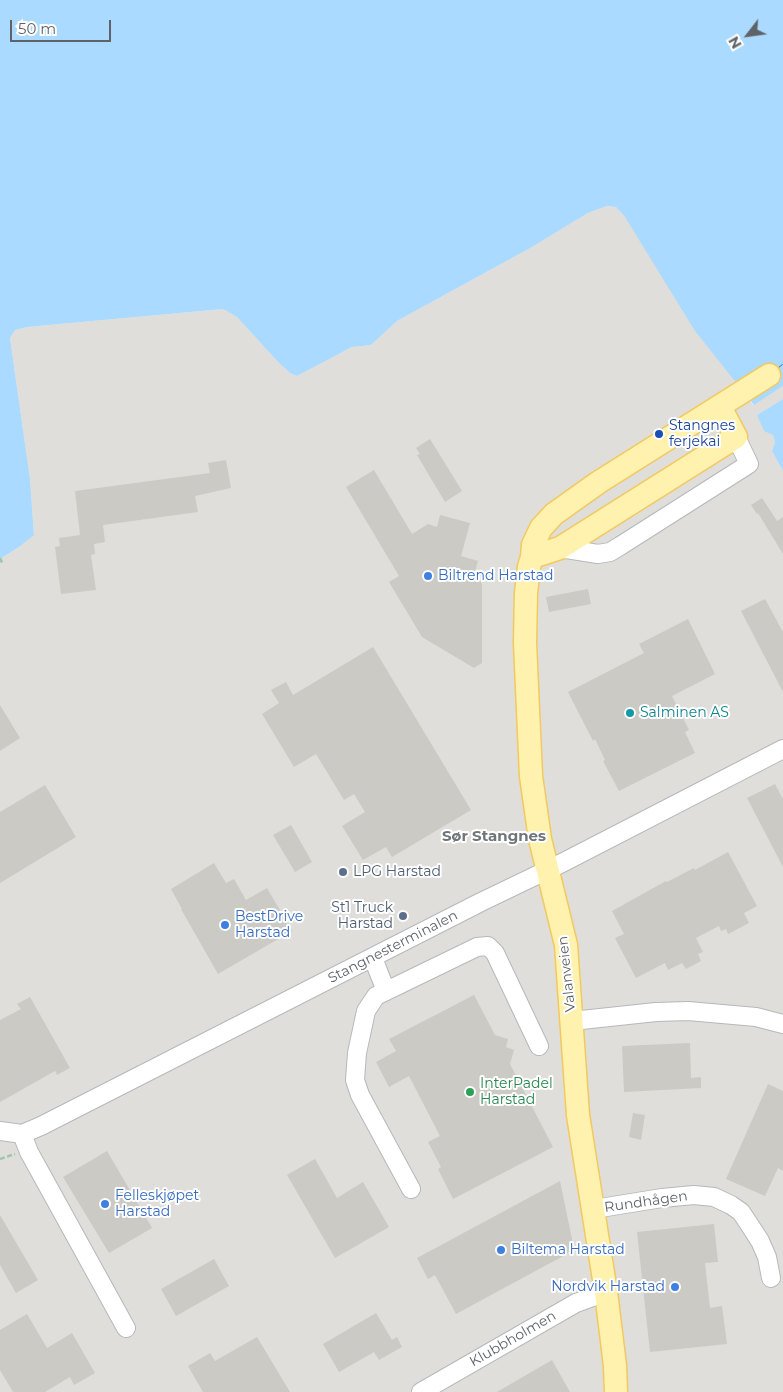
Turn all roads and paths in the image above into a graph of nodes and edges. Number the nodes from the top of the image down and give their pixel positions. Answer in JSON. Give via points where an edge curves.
{"nodes":[{"id":1,"x":770,"y":375,"type":"dead end"},
{"id":2,"x":728,"y":402,"type":"junction"},
{"id":3,"x":736,"y":437,"type":"junction"},
{"id":4,"x":560,"y":548,"type":"junction"},
{"id":5,"x":532,"y":557,"type":"junction"},
{"id":6,"x":0,"y":558,"type":"edge"},
{"id":7,"x":3,"y":564,"type":"dead end"},
{"id":8,"x":783,"y":749,"type":"edge"},
{"id":9,"x":548,"y":870,"type":"junction"},
{"id":10,"x":373,"y":958,"type":"junction"},
{"id":11,"x":386,"y":991,"type":"junction"},
{"id":12,"x":572,"y":1021,"type":"junction"},
{"id":13,"x":783,"y":1024,"type":"edge"},
{"id":14,"x":539,"y":1046,"type":"dead end"},
{"id":15,"x":0,"y":1131,"type":"edge"},
{"id":16,"x":22,"y":1134,"type":"junction"},
{"id":17,"x":411,"y":1189,"type":"dead end"},
{"id":18,"x":594,"y":1209,"type":"junction"},
{"id":19,"x":771,"y":1278,"type":"dead end"},
{"id":20,"x":606,"y":1292,"type":"junction"},
{"id":21,"x":126,"y":1328,"type":"dead end"},
{"id":22,"x":421,"y":1392,"type":"edge"},
{"id":23,"x":616,"y":1392,"type":"edge"}],
"edges":[{"from":1,"to":2,"type":"main road","name":"Valanveien"},
{"from":2,"to":3,"type":"main road"},
{"from":2,"to":5,"type":"main road","name":"Valanveien","via":[[599,482],[554,514],[541,528],[533,545]]},
{"from":3,"to":4,"type":"main road"},
{"from":3,"to":4,"type":"street","via":[[749,464],[620,546],[598,554]]},
{"from":4,"to":5,"type":"main road"},
{"from":5,"to":9,"type":"main road","name":"Valanveien","via":[[526,593],[525,643],[529,742],[535,806]]},
{"from":6,"to":7,"type":"path"},
{"from":8,"to":9,"type":"street","name":"Stangnesterminalen"},
{"from":9,"to":10,"type":"street","name":"Stangnesterminalen"},
{"from":9,"to":12,"type":"main road","name":"Valanveien","via":[[566,945]]},
{"from":10,"to":11,"type":"street"},
{"from":10,"to":16,"type":"street","name":"Stangnesterminalen"},
{"from":11,"to":14,"type":"street","via":[[477,947],[488,946],[495,953]]},
{"from":11,"to":17,"type":"street","via":[[376,996],[366,1011],[354,1080]]},
{"from":12,"to":13,"type":"street","via":[[688,1011],[756,1017]]},
{"from":12,"to":18,"type":"main road","name":"Valanveien","via":[[578,1115]]},
{"from":15,"to":16,"type":"street"},
{"from":16,"to":21,"type":"street","via":[[33,1160]]},
{"from":18,"to":19,"type":"street","name":"Rundhågen","via":[[670,1197],[714,1197],[741,1212],[760,1241]]},
{"from":18,"to":20,"type":"main road","name":"Valanveien"},
{"from":20,"to":22,"type":"street","name":"Klubbholmen","via":[[576,1303]]},
{"from":20,"to":23,"type":"main road","name":"Valanveien"}]}
